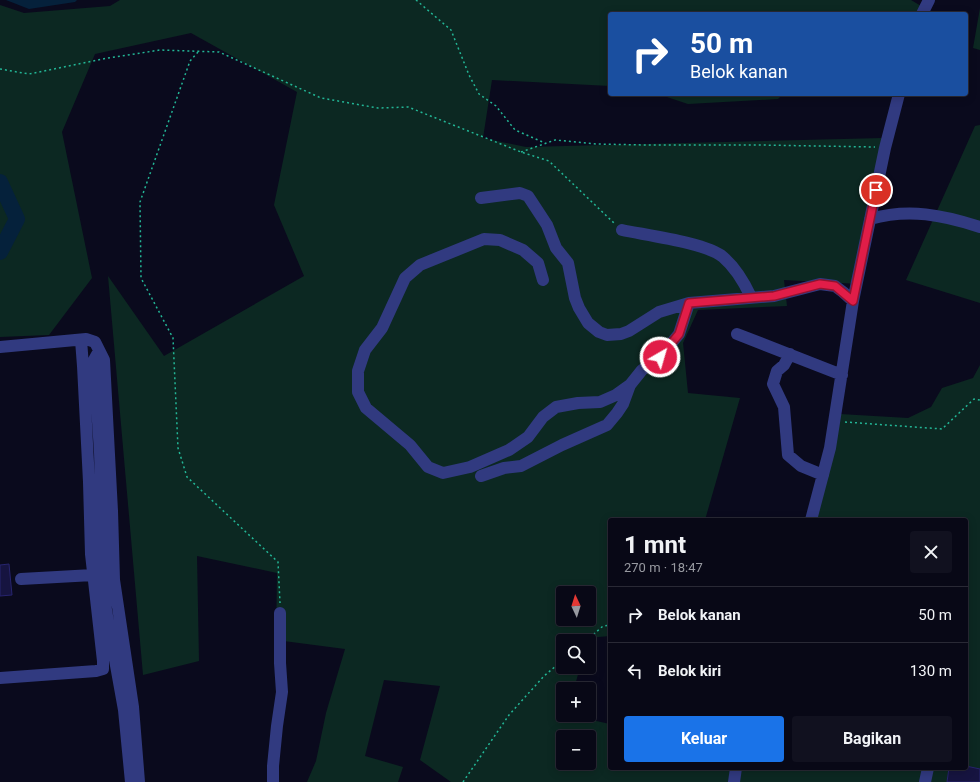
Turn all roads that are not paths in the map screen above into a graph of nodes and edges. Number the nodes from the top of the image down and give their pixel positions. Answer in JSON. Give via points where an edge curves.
{"nodes":[{"id":1,"x":929,"y":0,"type":"edge"},
{"id":2,"x":923,"y":12,"type":"edge"},
{"id":3,"x":898,"y":96,"type":"edge"},
{"id":4,"x":481,"y":198,"type":"dead end"},
{"id":5,"x":870,"y":219,"type":"junction"},
{"id":6,"x":980,"y":227,"type":"edge"},
{"id":7,"x":622,"y":230,"type":"road end"},
{"id":8,"x":543,"y":280,"type":"dead end"},
{"id":9,"x":751,"y":297,"type":"junction"},
{"id":10,"x":853,"y":301,"type":"junction"},
{"id":11,"x":689,"y":303,"type":"junction"},
{"id":12,"x":737,"y":334,"type":"dead end"},
{"id":13,"x":81,"y":340,"type":"junction"},
{"id":14,"x":0,"y":347,"type":"edge"},
{"id":15,"x":99,"y":351,"type":"junction"},
{"id":16,"x":790,"y":354,"type":"junction"},
{"id":17,"x":842,"y":375,"type":"junction"},
{"id":18,"x":630,"y":385,"type":"junction"},
{"id":19,"x":823,"y":474,"type":"junction"},
{"id":20,"x":481,"y":476,"type":"dead end"},
{"id":21,"x":812,"y":518,"type":"edge"},
{"id":22,"x":93,"y":575,"type":"junction"},
{"id":23,"x":21,"y":578,"type":"dead end"},
{"id":24,"x":280,"y":612,"type":"road end"},
{"id":25,"x":0,"y":678,"type":"edge"},
{"id":26,"x":736,"y":770,"type":"edge"},
{"id":27,"x":928,"y":770,"type":"edge"},
{"id":28,"x":131,"y":782,"type":"edge"},
{"id":29,"x":139,"y":782,"type":"edge"},
{"id":30,"x":273,"y":782,"type":"edge"},
{"id":31,"x":734,"y":782,"type":"edge"},
{"id":32,"x":925,"y":782,"type":"edge"}],
"edges":[{"from":1,"to":2,"type":"street"},
{"from":3,"to":5,"type":"street"},
{"from":4,"to":11,"type":"street","via":[[520,193],[528,196],[547,225],[556,248],[568,262],[579,308],[588,323],[599,332],[607,335],[621,334],[659,312]]},
{"from":5,"to":6,"type":"street","via":[[884,215],[930,214]]},
{"from":5,"to":10,"type":"street"},
{"from":7,"to":9,"type":"street","via":[[704,247],[723,256],[740,276]]},
{"from":8,"to":18,"type":"street","via":[[538,263],[523,250],[500,240],[484,239],[420,265],[405,278],[382,328],[365,350],[358,371],[358,392],[366,408],[410,446],[428,468],[443,473],[470,467],[509,450],[528,436],[543,416],[556,407],[600,402]]},
{"from":9,"to":10,"type":"street","via":[[774,296],[820,284],[835,286]]},
{"from":9,"to":11,"type":"street"},
{"from":10,"to":17,"type":"street"},
{"from":11,"to":18,"type":"street","via":[[679,334],[660,357],[642,370]]},
{"from":12,"to":16,"type":"street"},
{"from":13,"to":14,"type":"street"},
{"from":13,"to":15,"type":"street","via":[[95,342]]},
{"from":13,"to":22,"type":"street"},
{"from":15,"to":28,"type":"street","via":[[94,360],[106,610],[124,710]]},
{"from":15,"to":29,"type":"street","via":[[104,360],[114,580],[133,707]]},
{"from":16,"to":17,"type":"street"},
{"from":16,"to":19,"type":"street","via":[[777,371],[773,384],[784,407],[788,456],[800,466]]},
{"from":17,"to":19,"type":"street"},
{"from":18,"to":20,"type":"street","via":[[623,404],[607,425],[522,466],[504,468]]},
{"from":19,"to":21,"type":"street"},
{"from":22,"to":23,"type":"street"},
{"from":22,"to":25,"type":"street","via":[[103,669]]},
{"from":24,"to":30,"type":"street","via":[[282,692]]},
{"from":26,"to":31,"type":"street"},
{"from":27,"to":32,"type":"street"}]}
